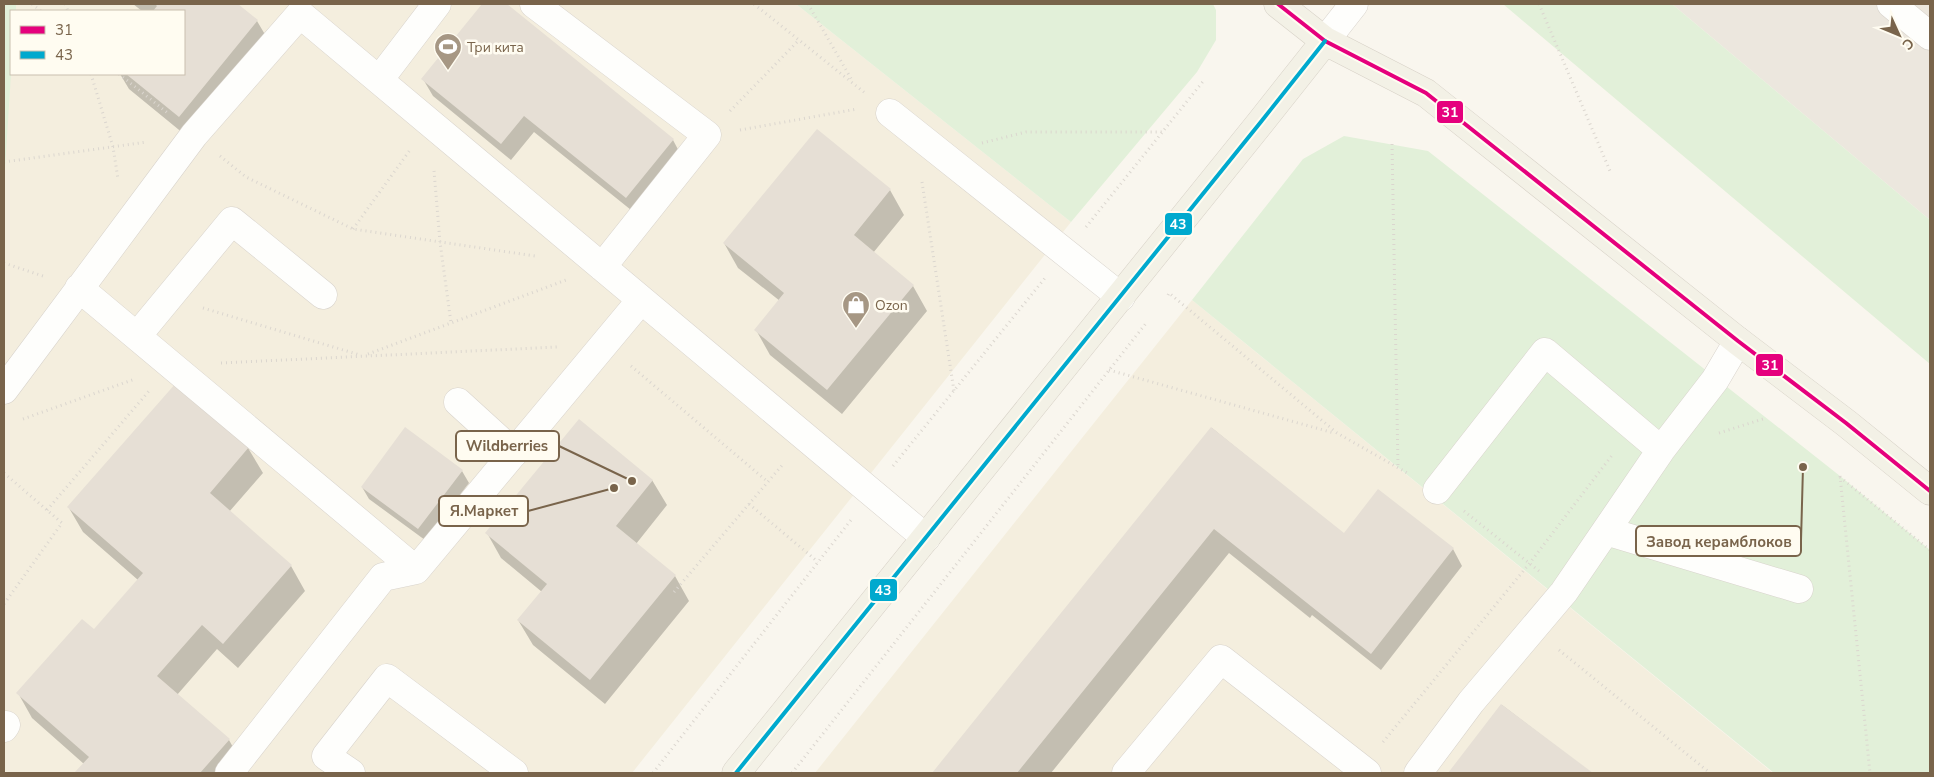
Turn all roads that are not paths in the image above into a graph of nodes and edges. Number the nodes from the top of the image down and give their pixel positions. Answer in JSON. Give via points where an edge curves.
{"nodes":[{"id":1,"x":436,"y":4,"type":"edge"},
{"id":2,"x":534,"y":4,"type":"edge"},
{"id":3,"x":1278,"y":4,"type":"edge"},
{"id":4,"x":1354,"y":4,"type":"edge"},
{"id":5,"x":1891,"y":4,"type":"edge"},
{"id":6,"x":1930,"y":36,"type":"edge"},
{"id":7,"x":1325,"y":41,"type":"junction"},
{"id":8,"x":379,"y":80,"type":"junction"},
{"id":9,"x":885,"y":109,"type":"road end"},
{"id":10,"x":602,"y":267,"type":"junction"},
{"id":11,"x":79,"y":288,"type":"junction"},
{"id":12,"x":323,"y":295,"type":"dead end"},
{"id":13,"x":1121,"y":296,"type":"junction"},
{"id":14,"x":642,"y":300,"type":"junction"},
{"id":15,"x":137,"y":336,"type":"junction"},
{"id":16,"x":1738,"y":341,"type":"junction"},
{"id":17,"x":4,"y":390,"type":"edge"},
{"id":18,"x":458,"y":402,"type":"dead end"},
{"id":19,"x":1661,"y":450,"type":"junction"},
{"id":20,"x":514,"y":453,"type":"junction"},
{"id":21,"x":1437,"y":490,"type":"road end"},
{"id":22,"x":1930,"y":491,"type":"edge"},
{"id":23,"x":1606,"y":531,"type":"junction"},
{"id":24,"x":926,"y":538,"type":"junction"},
{"id":25,"x":416,"y":570,"type":"junction"},
{"id":26,"x":1799,"y":589,"type":"dead end"},
{"id":27,"x":1364,"y":771,"type":"edge"},
{"id":28,"x":228,"y":773,"type":"edge"},
{"id":29,"x":351,"y":773,"type":"edge"},
{"id":30,"x":514,"y":773,"type":"edge"},
{"id":31,"x":736,"y":773,"type":"edge"},
{"id":32,"x":1126,"y":773,"type":"edge"},
{"id":33,"x":1418,"y":773,"type":"edge"}],
"edges":[{"from":1,"to":8,"type":"lane"},
{"from":2,"to":10,"type":"lane","via":[[707,135]]},
{"from":3,"to":7,"type":"main road"},
{"from":4,"to":7,"type":"lane"},
{"from":5,"to":6,"type":"lane"},
{"from":7,"to":13,"type":"main road"},
{"from":7,"to":16,"type":"main road","via":[[1426,93]]},
{"from":8,"to":10,"type":"lane"},
{"from":8,"to":11,"type":"lane","via":[[300,14],[194,135]]},
{"from":9,"to":13,"type":"lane"},
{"from":10,"to":14,"type":"lane"},
{"from":11,"to":15,"type":"lane"},
{"from":11,"to":17,"type":"lane"},
{"from":12,"to":15,"type":"lane","via":[[232,221]]},
{"from":13,"to":24,"type":"main road"},
{"from":14,"to":20,"type":"lane"},
{"from":14,"to":24,"type":"lane"},
{"from":15,"to":25,"type":"lane"},
{"from":16,"to":19,"type":"lane","via":[[1715,380]]},
{"from":16,"to":22,"type":"main road"},
{"from":18,"to":20,"type":"lane"},
{"from":19,"to":21,"type":"lane","via":[[1545,352]]},
{"from":19,"to":23,"type":"lane"},
{"from":20,"to":25,"type":"lane"},
{"from":23,"to":26,"type":"lane"},
{"from":23,"to":33,"type":"lane","via":[[1564,592],[1471,702]]},
{"from":24,"to":31,"type":"main road"},
{"from":25,"to":28,"type":"lane","via":[[383,576]]},
{"from":27,"to":32,"type":"lane","via":[[1221,659]]},
{"from":29,"to":30,"type":"lane","via":[[326,756],[387,678]]}]}
